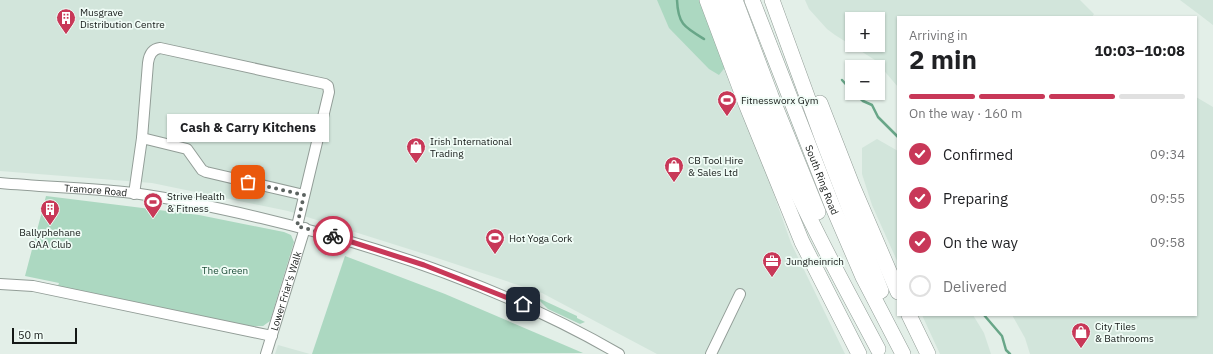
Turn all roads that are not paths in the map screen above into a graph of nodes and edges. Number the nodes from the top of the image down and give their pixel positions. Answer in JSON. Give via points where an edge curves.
{"nodes":[{"id":1,"x":707,"y":0,"type":"edge"},
{"id":2,"x":720,"y":0,"type":"edge"},
{"id":3,"x":735,"y":0,"type":"edge"},
{"id":4,"x":752,"y":0,"type":"edge"},
{"id":5,"x":766,"y":0,"type":"edge"},
{"id":6,"x":772,"y":0,"type":"edge"},
{"id":7,"x":780,"y":0,"type":"edge"},
{"id":8,"x":142,"y":138,"type":"junction"},
{"id":9,"x":0,"y":183,"type":"edge"},
{"id":10,"x":134,"y":194,"type":"junction"},
{"id":11,"x":304,"y":195,"type":"junction"},
{"id":12,"x":301,"y":227,"type":"junction"},
{"id":13,"x":0,"y":284,"type":"edge"},
{"id":14,"x":897,"y":290,"type":"edge"},
{"id":15,"x":740,"y":294,"type":"dead end"},
{"id":16,"x":909,"y":316,"type":"edge"},
{"id":17,"x":272,"y":336,"type":"junction"},
{"id":18,"x":879,"y":351,"type":"edge"},
{"id":19,"x":904,"y":352,"type":"edge"},
{"id":20,"x":266,"y":354,"type":"edge"},
{"id":21,"x":619,"y":354,"type":"edge"},
{"id":22,"x":711,"y":354,"type":"edge"},
{"id":23,"x":859,"y":354,"type":"edge"},
{"id":24,"x":928,"y":354,"type":"edge"}],
"edges":[{"from":1,"to":23,"type":"highway","via":[[802,242]]},
{"from":2,"to":18,"type":"highway","via":[[808,216]]},
{"from":3,"to":18,"type":"highway","name":"South Ring Road","via":[[814,205]]},
{"from":4,"to":19,"type":"highway","name":"South Ring Road","via":[[863,277]]},
{"from":5,"to":19,"type":"highway","via":[[800,101],[840,206]]},
{"from":6,"to":19,"type":"highway","via":[[822,140]]},
{"from":7,"to":14,"type":"highway","via":[[852,185]]},
{"from":8,"to":10,"type":"street"},
{"from":8,"to":11,"type":"street","via":[[187,149],[206,172]]},
{"from":8,"to":11,"type":"street","name":"Lower Friar's Walk","via":[[148,63],[156,49],[325,84],[329,92]]},
{"from":9,"to":10,"type":"street","name":"Tramore Road"},
{"from":10,"to":12,"type":"street","name":"Tramore Road","via":[[180,200]]},
{"from":11,"to":12,"type":"street","name":"Lower Friar's Walk"},
{"from":12,"to":17,"type":"street","name":"Lower Friar's Walk"},
{"from":12,"to":21,"type":"street","name":"Tramore Road","via":[[404,258],[461,279],[570,326]]},
{"from":13,"to":17,"type":"street","via":[[33,286]]},
{"from":15,"to":22,"type":"street"},
{"from":16,"to":24,"type":"highway"},
{"from":17,"to":20,"type":"street","name":"Lower Friar's Walk"}]}
